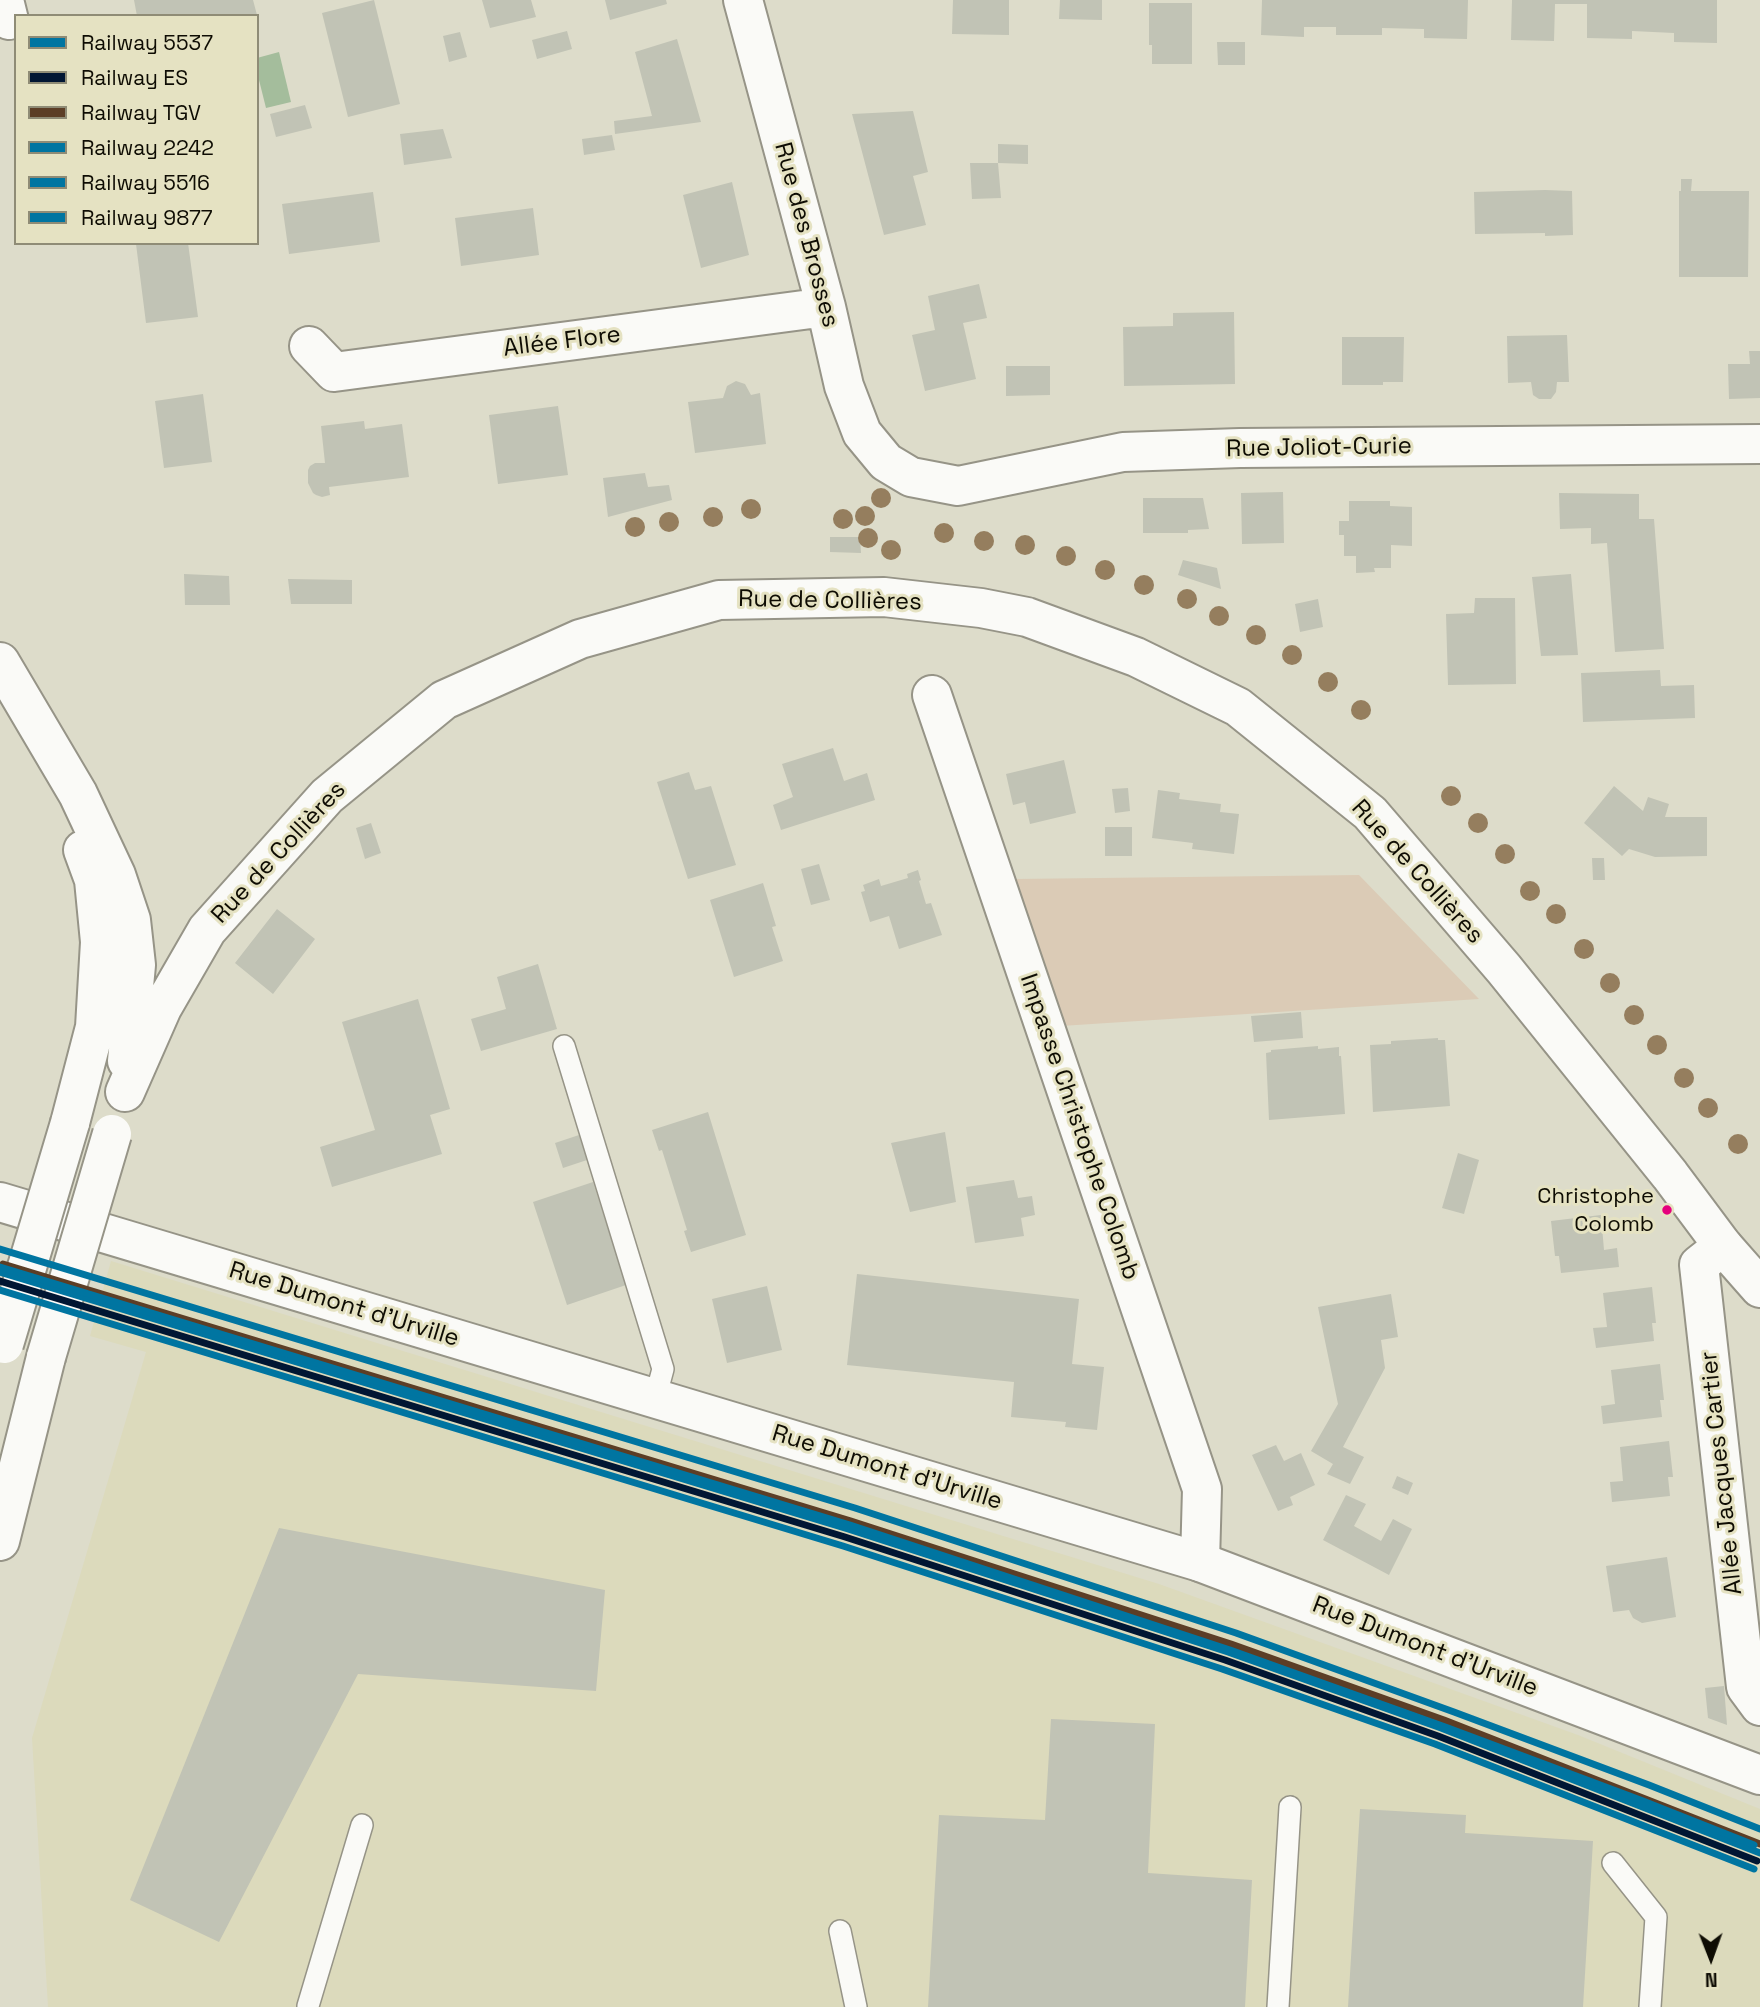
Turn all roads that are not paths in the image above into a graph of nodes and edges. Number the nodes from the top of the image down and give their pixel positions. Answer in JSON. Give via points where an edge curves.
{"nodes":[{"id":1,"x":743,"y":0,"type":"edge"},
{"id":2,"x":826,"y":307,"type":"junction"},
{"id":3,"x":309,"y":345,"type":"dead end"},
{"id":4,"x":1760,"y":444,"type":"edge"},
{"id":5,"x":886,"y":461,"type":"joint"},
{"id":6,"x":0,"y":662,"type":"edge"},
{"id":7,"x":932,"y":695,"type":"dead end"},
{"id":8,"x":0,"y":698,"type":"edge"},
{"id":9,"x":564,"y":1046,"type":"dead end"},
{"id":10,"x":124,"y":1092,"type":"junction"},
{"id":11,"x":0,"y":1202,"type":"edge"},
{"id":12,"x":1723,"y":1246,"type":"junction"},
{"id":13,"x":1760,"y":1288,"type":"edge"},
{"id":14,"x":2,"y":1353,"type":"edge"},
{"id":15,"x":655,"y":1399,"type":"junction"},
{"id":16,"x":0,"y":1541,"type":"edge"},
{"id":17,"x":1200,"y":1562,"type":"junction"},
{"id":18,"x":1760,"y":1706,"type":"edge"},
{"id":19,"x":1760,"y":1775,"type":"edge"},
{"id":20,"x":1290,"y":1807,"type":"dead end"},
{"id":21,"x":362,"y":1825,"type":"dead end"},
{"id":22,"x":1613,"y":1863,"type":"dead end"},
{"id":23,"x":840,"y":1931,"type":"dead end"},
{"id":24,"x":308,"y":2006,"type":"edge"},
{"id":25,"x":856,"y":2007,"type":"edge"},
{"id":26,"x":1278,"y":2007,"type":"edge"},
{"id":27,"x":1650,"y":2007,"type":"edge"}],
"edges":[{"from":1,"to":2,"type":"street","name":"Rue des Brosses"},
{"from":2,"to":3,"type":"street","name":"Allée Flore","via":[[334,372]]},
{"from":2,"to":5,"type":"street","name":"Rue des Brosses","via":[[844,386],[862,433]]},
{"from":4,"to":5,"type":"street","name":"Rue Joliot-Curie","via":[[1122,452],[958,486],[911,477]]},
{"from":6,"to":10,"type":"street","via":[[78,794],[116,875],[131,920],[136,965]]},
{"from":7,"to":17,"type":"street","name":"Impasse Christophe Colomb","via":[[1202,1489]]},
{"from":8,"to":14,"type":"street","bridge":true,"via":[[20,726],[82,846],[93,880],[100,942],[95,1027]]},
{"from":9,"to":15,"type":"lane","via":[[663,1369]]},
{"from":10,"to":12,"type":"street","name":"Rue de Collières","via":[[162,1008],[206,930],[327,796],[444,700],[580,639],[719,600],[884,597],[1027,617],[1136,657],[1238,707],[1370,813],[1504,969]]},
{"from":10,"to":16,"type":"street","bridge":true,"via":[[46,1357]]},
{"from":11,"to":15,"type":"street","name":"Rue Dumont d'Urville"},
{"from":12,"to":13,"type":"street","name":"Rue de Collières"},
{"from":12,"to":18,"type":"street","name":"Allée Jacques Cartier","via":[[1699,1265],[1746,1687]]},
{"from":15,"to":17,"type":"street","name":"Rue Dumont d'Urville"},
{"from":17,"to":19,"type":"street","name":"Rue Dumont d'Urville"},
{"from":20,"to":26,"type":"lane"},
{"from":21,"to":24,"type":"lane"},
{"from":22,"to":27,"type":"lane","via":[[1656,1917]]},
{"from":23,"to":25,"type":"lane"}]}
